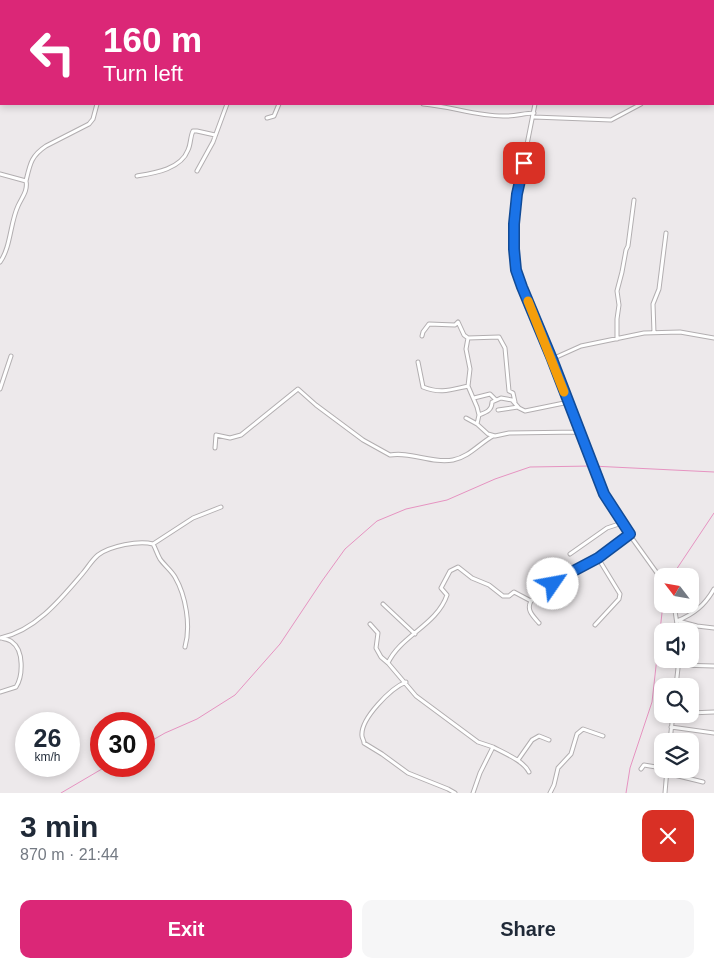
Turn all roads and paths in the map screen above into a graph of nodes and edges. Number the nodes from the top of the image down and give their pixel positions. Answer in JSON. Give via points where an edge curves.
{"nodes":[{"id":1,"x":97,"y":105,"type":"edge"},
{"id":2,"x":227,"y":105,"type":"edge"},
{"id":3,"x":279,"y":105,"type":"edge"},
{"id":4,"x":430,"y":105,"type":"edge"},
{"id":5,"x":535,"y":105,"type":"edge"},
{"id":6,"x":639,"y":105,"type":"edge"},
{"id":7,"x":534,"y":115,"type":"junction"},
{"id":8,"x":267,"y":118,"type":"dead end"},
{"id":9,"x":215,"y":136,"type":"junction"},
{"id":10,"x":197,"y":171,"type":"dead end"},
{"id":11,"x":0,"y":174,"type":"edge"},
{"id":12,"x":137,"y":176,"type":"dead end"},
{"id":13,"x":26,"y":181,"type":"junction"},
{"id":14,"x":634,"y":200,"type":"dead end"},
{"id":15,"x":666,"y":232,"type":"dead end"},
{"id":16,"x":0,"y":262,"type":"edge"},
{"id":17,"x":654,"y":333,"type":"junction"},
{"id":18,"x":422,"y":336,"type":"dead end"},
{"id":19,"x":714,"y":337,"type":"edge"},
{"id":20,"x":468,"y":338,"type":"junction"},
{"id":21,"x":618,"y":339,"type":"junction"},
{"id":22,"x":11,"y":356,"type":"dead end"},
{"id":23,"x":552,"y":359,"type":"junction"},
{"id":24,"x":418,"y":362,"type":"dead end"},
{"id":25,"x":468,"y":386,"type":"junction"},
{"id":26,"x":0,"y":389,"type":"edge"},
{"id":27,"x":474,"y":398,"type":"junction"},
{"id":28,"x":495,"y":400,"type":"junction"},
{"id":29,"x":515,"y":402,"type":"junction"},
{"id":30,"x":569,"y":402,"type":"junction"},
{"id":31,"x":518,"y":407,"type":"junction"},
{"id":32,"x":498,"y":410,"type":"dead end"},
{"id":33,"x":479,"y":415,"type":"junction"},
{"id":34,"x":466,"y":418,"type":"dead end"},
{"id":35,"x":477,"y":424,"type":"junction"},
{"id":36,"x":580,"y":432,"type":"junction"},
{"id":37,"x":493,"y":436,"type":"junction"},
{"id":38,"x":215,"y":448,"type":"dead end"},
{"id":39,"x":221,"y":507,"type":"dead end"},
{"id":40,"x":622,"y":523,"type":"junction"},
{"id":41,"x":630,"y":534,"type":"junction"},
{"id":42,"x":153,"y":544,"type":"junction"},
{"id":43,"x":570,"y":554,"type":"dead end"},
{"id":44,"x":598,"y":558,"type":"junction"},
{"id":45,"x":654,"y":568,"type":"edge"},
{"id":46,"x":714,"y":589,"type":"edge"},
{"id":47,"x":531,"y":601,"type":"junction"},
{"id":48,"x":383,"y":604,"type":"dead end"},
{"id":49,"x":676,"y":613,"type":"edge"},
{"id":50,"x":678,"y":621,"type":"junction"},
{"id":51,"x":539,"y":623,"type":"dead end"},
{"id":52,"x":370,"y":624,"type":"dead end"},
{"id":53,"x":595,"y":625,"type":"dead end"},
{"id":54,"x":714,"y":628,"type":"edge"},
{"id":55,"x":415,"y":634,"type":"junction"},
{"id":56,"x":0,"y":638,"type":"edge"},
{"id":57,"x":185,"y":647,"type":"dead end"},
{"id":58,"x":388,"y":663,"type":"junction"},
{"id":59,"x":699,"y":666,"type":"edge"},
{"id":60,"x":714,"y":666,"type":"edge"},
{"id":61,"x":406,"y":682,"type":"junction"},
{"id":62,"x":0,"y":692,"type":"edge"},
{"id":63,"x":714,"y":712,"type":"edge"},
{"id":64,"x":699,"y":713,"type":"edge"},
{"id":65,"x":672,"y":723,"type":"edge"},
{"id":66,"x":672,"y":727,"type":"junction"},
{"id":67,"x":671,"y":733,"type":"edge"},
{"id":68,"x":714,"y":733,"type":"edge"},
{"id":69,"x":602,"y":736,"type":"dead end"},
{"id":70,"x":549,"y":740,"type":"dead end"},
{"id":71,"x":493,"y":747,"type":"junction"},
{"id":72,"x":518,"y":760,"type":"junction"},
{"id":73,"x":654,"y":767,"type":"edge"},
{"id":74,"x":641,"y":769,"type":"dead end"},
{"id":75,"x":529,"y":772,"type":"dead end"},
{"id":76,"x":666,"y":778,"type":"edge"},
{"id":77,"x":690,"y":778,"type":"edge"},
{"id":78,"x":703,"y":782,"type":"dead end"},
{"id":79,"x":455,"y":793,"type":"edge"},
{"id":80,"x":473,"y":793,"type":"edge"},
{"id":81,"x":550,"y":793,"type":"edge"},
{"id":82,"x":665,"y":793,"type":"edge"}],
"edges":[{"from":1,"to":13,"type":"street","via":[[90,124],[39,150],[29,165]]},
{"from":2,"to":9,"type":"street"},
{"from":3,"to":8,"type":"street","via":[[274,116]]},
{"from":4,"to":7,"type":"street","via":[[503,116]]},
{"from":5,"to":7,"type":"street"},
{"from":6,"to":7,"type":"street","via":[[611,120]]},
{"from":7,"to":23,"type":"street","via":[[517,194],[514,249],[516,270]]},
{"from":9,"to":10,"type":"street"},
{"from":9,"to":12,"type":"street","via":[[193,131],[188,152],[182,160],[166,169]]},
{"from":11,"to":13,"type":"street"},
{"from":13,"to":16,"type":"street","via":[[26,191],[17,208]]},
{"from":14,"to":21,"type":"street","via":[[628,246],[616,291]]},
{"from":15,"to":17,"type":"street","via":[[659,289],[653,304]]},
{"from":17,"to":19,"type":"street","via":[[680,332]]},
{"from":17,"to":21,"type":"street"},
{"from":18,"to":20,"type":"street","via":[[429,324],[455,325],[458,322]]},
{"from":20,"to":25,"type":"street"},
{"from":20,"to":29,"type":"street","via":[[499,337],[505,348],[509,391],[513,393]]},
{"from":21,"to":23,"type":"street","via":[[581,346]]},
{"from":22,"to":26,"type":"street"},
{"from":23,"to":30,"type":"street"},
{"from":24,"to":25,"type":"street","via":[[423,388],[435,392]]},
{"from":25,"to":27,"type":"street"},
{"from":27,"to":28,"type":"street","via":[[490,394]]},
{"from":27,"to":33,"type":"street"},
{"from":28,"to":29,"type":"street","via":[[501,398]]},
{"from":28,"to":33,"type":"street","via":[[489,411]]},
{"from":29,"to":31,"type":"street"},
{"from":30,"to":31,"type":"street","via":[[531,411]]},
{"from":30,"to":36,"type":"street"},
{"from":31,"to":32,"type":"street"},
{"from":33,"to":35,"type":"street"},
{"from":34,"to":35,"type":"street"},
{"from":35,"to":37,"type":"street"},
{"from":36,"to":37,"type":"street"},
{"from":36,"to":40,"type":"street","via":[[604,494]]},
{"from":37,"to":38,"type":"street","via":[[480,447],[454,460],[423,459],[398,453],[390,455],[363,440],[298,389],[241,435],[230,438],[216,435]]},
{"from":39,"to":42,"type":"street","via":[[192,518]]},
{"from":40,"to":41,"type":"street"},
{"from":40,"to":43,"type":"street","via":[[607,528]]},
{"from":41,"to":44,"type":"street"},
{"from":41,"to":45,"type":"street"},
{"from":42,"to":56,"type":"street","via":[[137,542],[100,554],[59,600],[37,619],[22,631]]},
{"from":42,"to":57,"type":"street","via":[[181,591],[188,631]]},
{"from":44,"to":47,"type":"street","via":[[564,576]]},
{"from":44,"to":53,"type":"street","via":[[620,594]]},
{"from":46,"to":50,"type":"street","via":[[706,603]]},
{"from":47,"to":51,"type":"street","via":[[530,611]]},
{"from":47,"to":55,"type":"street","via":[[514,592],[503,596],[458,567],[450,572],[441,588],[447,595],[446,599]]},
{"from":48,"to":55,"type":"street"},
{"from":49,"to":50,"type":"street"},
{"from":50,"to":54,"type":"street"},
{"from":52,"to":58,"type":"street","via":[[378,634],[376,648]]},
{"from":55,"to":58,"type":"street","via":[[399,647]]},
{"from":56,"to":62,"type":"street","via":[[15,645],[22,673],[16,687]]},
{"from":58,"to":61,"type":"street"},
{"from":59,"to":60,"type":"street"},
{"from":61,"to":71,"type":"street","via":[[416,696],[440,714],[478,742]]},
{"from":61,"to":79,"type":"street","via":[[393,689],[372,710],[362,733],[364,743],[408,774]]},
{"from":63,"to":64,"type":"street"},
{"from":65,"to":66,"type":"street"},
{"from":66,"to":67,"type":"street"},
{"from":66,"to":68,"type":"street"},
{"from":69,"to":81,"type":"street","via":[[583,729],[577,734],[571,754],[558,768]]},
{"from":70,"to":72,"type":"street","via":[[539,736],[532,740]]},
{"from":71,"to":72,"type":"street"},
{"from":71,"to":80,"type":"street"},
{"from":72,"to":75,"type":"street"},
{"from":73,"to":74,"type":"street","via":[[644,765]]},
{"from":76,"to":82,"type":"street"},
{"from":77,"to":78,"type":"street"}]}
